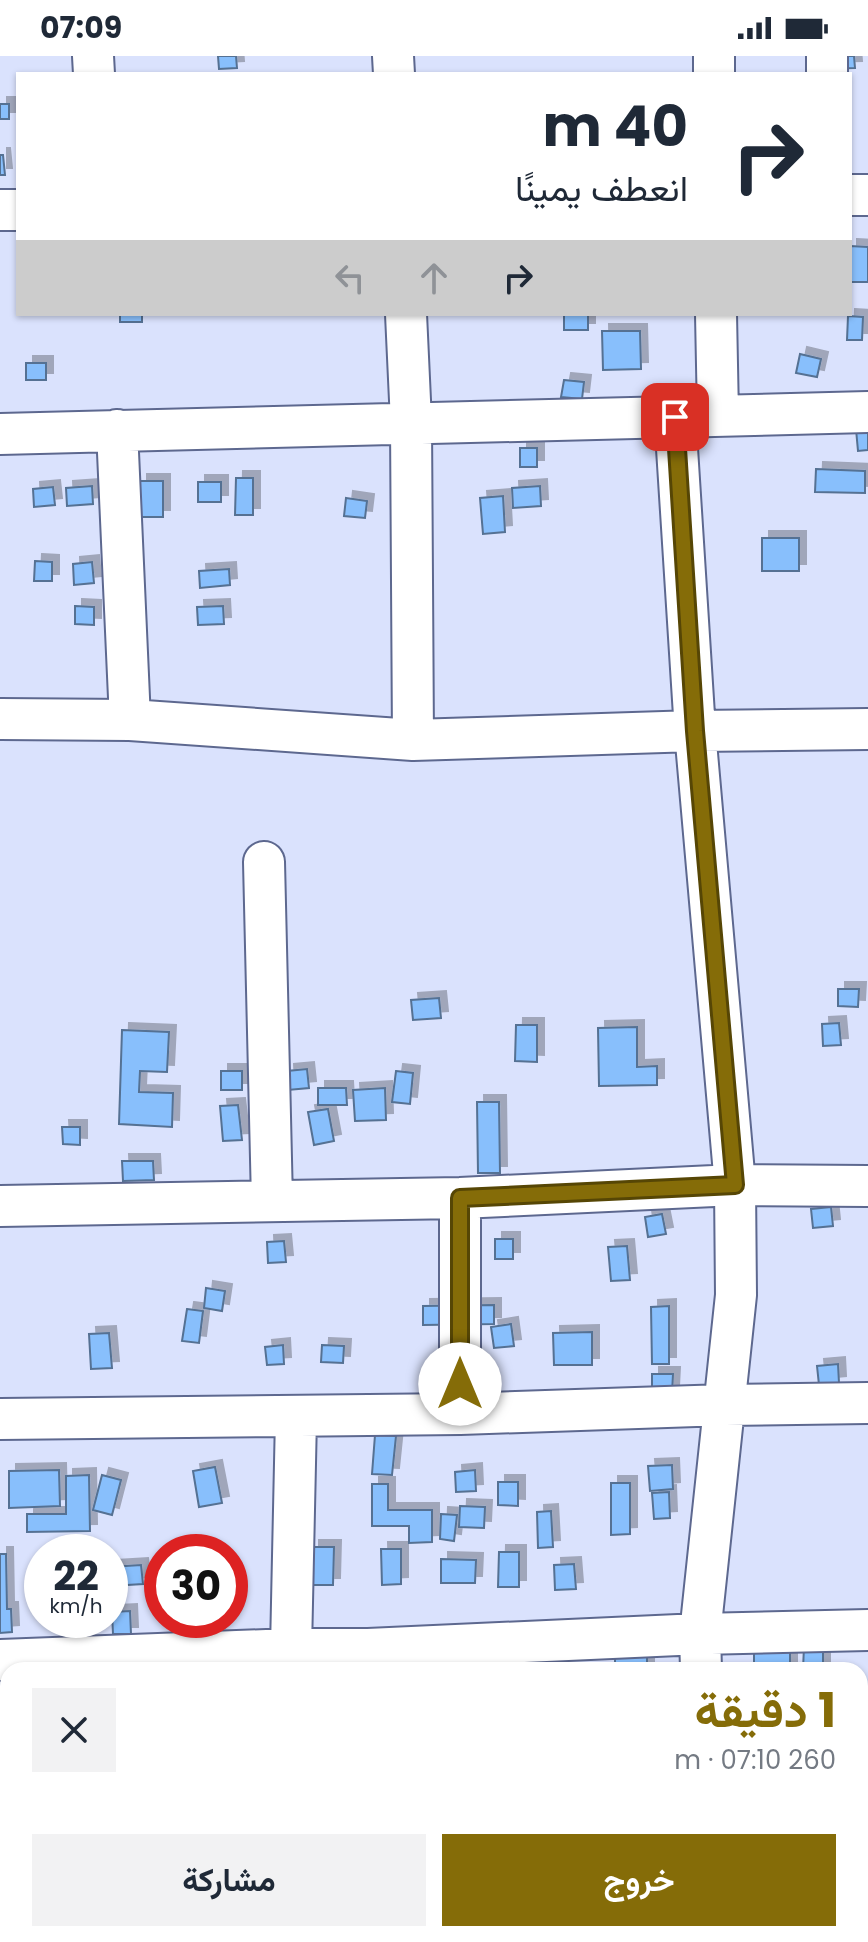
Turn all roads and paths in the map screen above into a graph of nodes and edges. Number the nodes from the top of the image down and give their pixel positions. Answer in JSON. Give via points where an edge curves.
{"nodes":[{"id":1,"x":406,"y":316,"type":"edge"},
{"id":2,"x":716,"y":316,"type":"edge"},
{"id":3,"x":868,"y":412,"type":"edge"},
{"id":4,"x":718,"y":416,"type":"junction"},
{"id":5,"x":675,"y":417,"type":"junction"},
{"id":6,"x":411,"y":422,"type":"junction"},
{"id":7,"x":117,"y":430,"type":"junction"},
{"id":8,"x":0,"y":434,"type":"edge"},
{"id":9,"x":0,"y":719,"type":"edge"},
{"id":10,"x":130,"y":720,"type":"junction"},
{"id":11,"x":868,"y":729,"type":"edge"},
{"id":12,"x":695,"y":731,"type":"junction"},
{"id":13,"x":413,"y":740,"type":"junction"},
{"id":14,"x":264,"y":862,"type":"dead end"},
{"id":15,"x":735,"y":1185,"type":"junction"},
{"id":16,"x":868,"y":1186,"type":"edge"},
{"id":17,"x":460,"y":1198,"type":"junction"},
{"id":18,"x":272,"y":1201,"type":"junction"},
{"id":19,"x":0,"y":1206,"type":"edge"},
{"id":20,"x":868,"y":1403,"type":"edge"},
{"id":21,"x":725,"y":1405,"type":"junction"},
{"id":22,"x":460,"y":1414,"type":"junction"},
{"id":23,"x":296,"y":1417,"type":"junction"},
{"id":24,"x":0,"y":1419,"type":"edge"},
{"id":25,"x":868,"y":1630,"type":"edge"},
{"id":26,"x":291,"y":1649,"type":"junction"},
{"id":27,"x":701,"y":1652,"type":"edge"},
{"id":28,"x":368,"y":1659,"type":"edge"},
{"id":29,"x":0,"y":1660,"type":"edge"}],
"edges":[{"from":1,"to":6,"type":"street"},
{"from":2,"to":4,"type":"street"},
{"from":3,"to":4,"type":"street"},
{"from":4,"to":5,"type":"street"},
{"from":5,"to":6,"type":"street"},
{"from":5,"to":12,"type":"street"},
{"from":6,"to":7,"type":"street"},
{"from":6,"to":13,"type":"street"},
{"from":7,"to":8,"type":"street"},
{"from":7,"to":10,"type":"street"},
{"from":9,"to":10,"type":"street"},
{"from":10,"to":13,"type":"street"},
{"from":11,"to":12,"type":"street"},
{"from":12,"to":13,"type":"street"},
{"from":12,"to":15,"type":"street"},
{"from":14,"to":18,"type":"street"},
{"from":15,"to":16,"type":"street"},
{"from":15,"to":17,"type":"street"},
{"from":15,"to":21,"type":"street","via":[[736,1295]]},
{"from":17,"to":18,"type":"street"},
{"from":17,"to":22,"type":"street"},
{"from":18,"to":19,"type":"street"},
{"from":20,"to":21,"type":"street"},
{"from":21,"to":22,"type":"street"},
{"from":21,"to":27,"type":"street"},
{"from":22,"to":23,"type":"street"},
{"from":23,"to":24,"type":"street"},
{"from":23,"to":26,"type":"street"},
{"from":25,"to":27,"type":"street"},
{"from":26,"to":28,"type":"street"},
{"from":26,"to":29,"type":"street"},
{"from":27,"to":28,"type":"street"}]}
